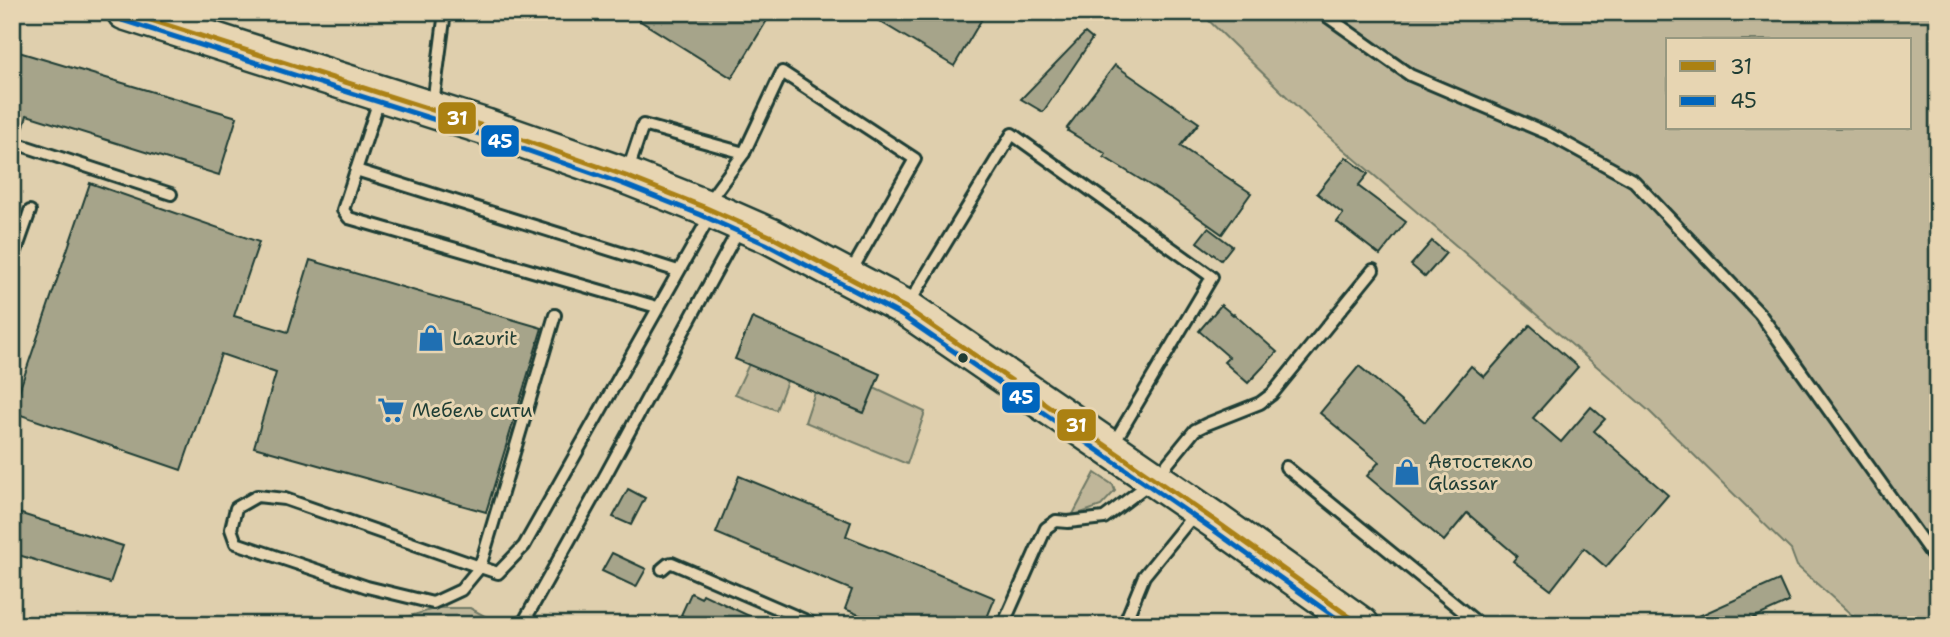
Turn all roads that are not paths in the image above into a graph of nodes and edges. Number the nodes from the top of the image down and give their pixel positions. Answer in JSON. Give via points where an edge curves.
{"nodes":[{"id":1,"x":445,"y":12,"type":"edge"},
{"id":2,"x":1321,"y":12,"type":"edge"},
{"id":3,"x":139,"y":15,"type":"edge"},
{"id":4,"x":381,"y":94,"type":"junction"},
{"id":5,"x":432,"y":110,"type":"junction"},
{"id":6,"x":12,"y":142,"type":"edge"},
{"id":7,"x":744,"y":153,"type":"junction"},
{"id":8,"x":356,"y":170,"type":"junction"},
{"id":9,"x":626,"y":176,"type":"junction"},
{"id":10,"x":171,"y":194,"type":"dead end"},
{"id":11,"x":30,"y":211,"type":"dead end"},
{"id":12,"x":720,"y":214,"type":"junction"},
{"id":13,"x":12,"y":262,"type":"edge"},
{"id":14,"x":1373,"y":270,"type":"dead end"},
{"id":15,"x":678,"y":271,"type":"junction"},
{"id":16,"x":848,"y":278,"type":"junction"},
{"id":17,"x":657,"y":307,"type":"junction"},
{"id":18,"x":906,"y":308,"type":"junction"},
{"id":19,"x":555,"y":315,"type":"dead end"},
{"id":20,"x":1111,"y":449,"type":"junction"},
{"id":21,"x":1286,"y":467,"type":"dead end"},
{"id":22,"x":1155,"y":479,"type":"junction"},
{"id":23,"x":1198,"y":510,"type":"junction"},
{"id":24,"x":1938,"y":563,"type":"edge"},
{"id":25,"x":480,"y":567,"type":"junction"},
{"id":26,"x":662,"y":569,"type":"dead end"},
{"id":27,"x":522,"y":625,"type":"edge"},
{"id":28,"x":816,"y":625,"type":"edge"},
{"id":29,"x":1003,"y":625,"type":"edge"},
{"id":30,"x":1124,"y":625,"type":"edge"},
{"id":31,"x":1361,"y":625,"type":"edge"},
{"id":32,"x":1480,"y":625,"type":"edge"}],
"edges":[{"from":1,"to":5,"type":"lane"},
{"from":2,"to":24,"type":"lane","via":[[1410,75],[1549,134],[1634,181],[1760,314]]},
{"from":3,"to":4,"type":"main road"},
{"from":4,"to":5,"type":"main road"},
{"from":4,"to":8,"type":"lane"},
{"from":5,"to":9,"type":"main road"},
{"from":6,"to":10,"type":"lane"},
{"from":7,"to":9,"type":"lane","via":[[643,125]]},
{"from":7,"to":12,"type":"lane"},
{"from":7,"to":16,"type":"lane","via":[[782,72],[915,159]]},
{"from":8,"to":15,"type":"lane"},
{"from":8,"to":17,"type":"lane","via":[[343,210],[349,218]]},
{"from":9,"to":12,"type":"main road"},
{"from":11,"to":13,"type":"lane"},
{"from":12,"to":15,"type":"lane"},
{"from":12,"to":16,"type":"main road"},
{"from":12,"to":27,"type":"lane","via":[[598,489]]},
{"from":14,"to":22,"type":"lane","via":[[1272,394],[1195,430]]},
{"from":15,"to":17,"type":"lane"},
{"from":16,"to":18,"type":"main road"},
{"from":17,"to":25,"type":"lane","via":[[524,546],[498,573]]},
{"from":18,"to":20,"type":"main road"},
{"from":18,"to":20,"type":"lane","via":[[1012,134],[1212,277]]},
{"from":19,"to":25,"type":"lane"},
{"from":20,"to":22,"type":"main road"},
{"from":21,"to":32,"type":"lane"},
{"from":22,"to":23,"type":"main road"},
{"from":22,"to":29,"type":"lane","via":[[1104,518],[1056,521],[1046,528]]},
{"from":23,"to":30,"type":"lane","via":[[1144,576]]},
{"from":23,"to":31,"type":"main road"},
{"from":25,"to":25,"type":"lane","via":[[285,499],[257,496],[236,508],[231,529],[236,543],[367,587],[433,603],[461,590]]},
{"from":26,"to":28,"type":"lane","via":[[672,563]]}]}
